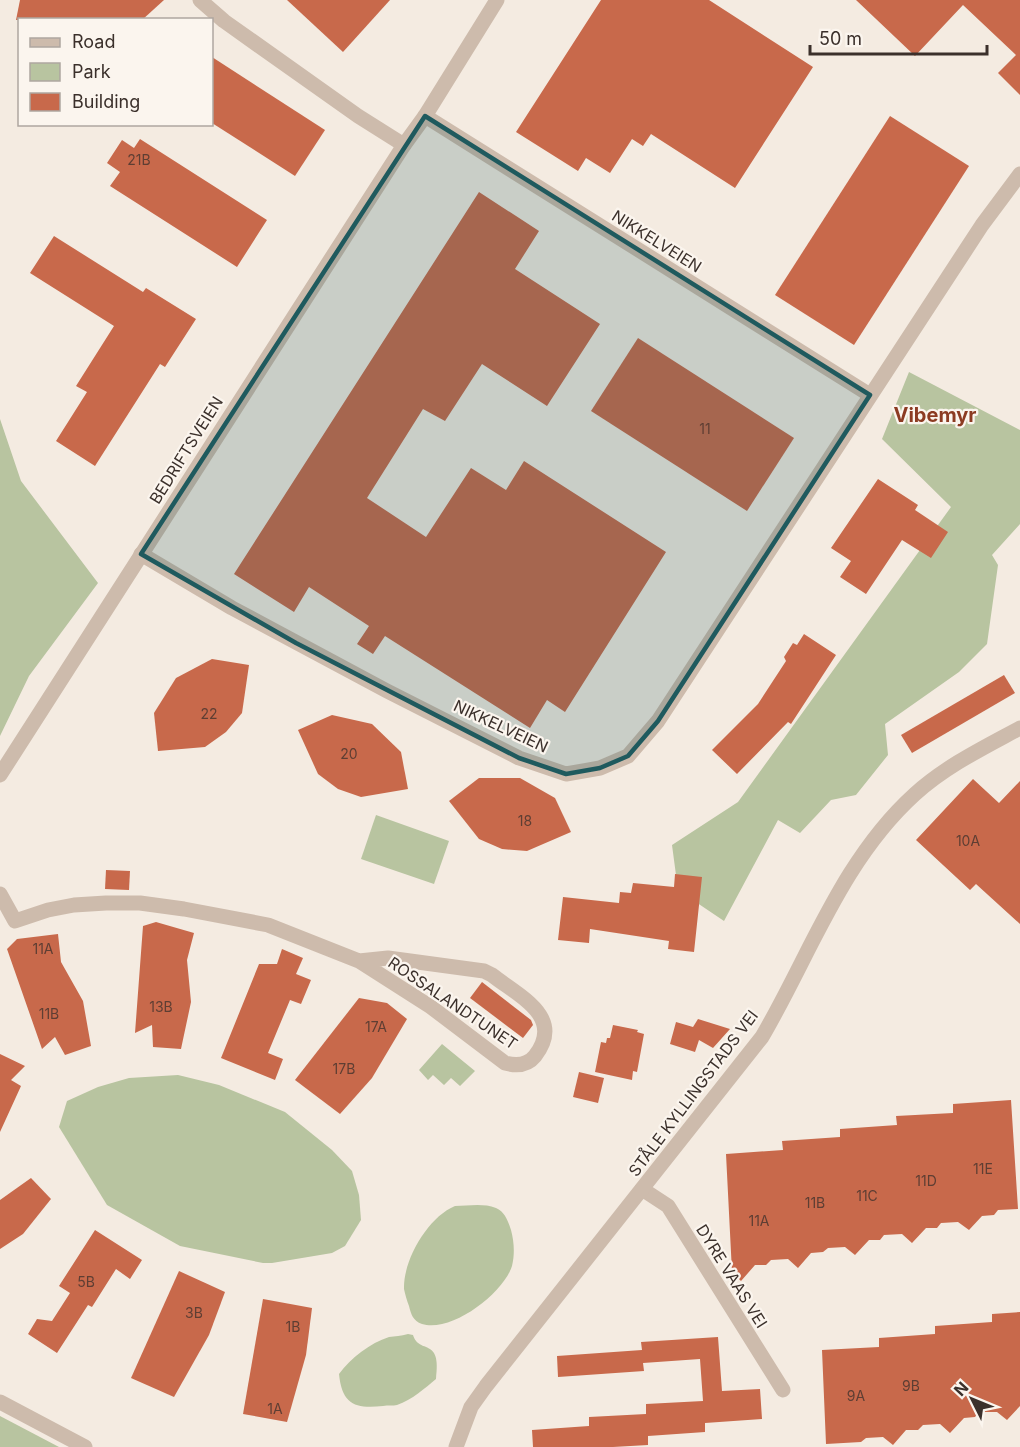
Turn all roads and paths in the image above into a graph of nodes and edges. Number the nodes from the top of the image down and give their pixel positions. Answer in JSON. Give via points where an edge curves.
{"nodes":[{"id":1,"x":200,"y":0,"type":"edge"},
{"id":2,"x":497,"y":0,"type":"edge"},
{"id":3,"x":425,"y":116,"type":"junction"},
{"id":4,"x":404,"y":145,"type":"junction"},
{"id":5,"x":1020,"y":174,"type":"edge"},
{"id":6,"x":870,"y":395,"type":"junction"},
{"id":7,"x":141,"y":554,"type":"junction"},
{"id":8,"x":1020,"y":728,"type":"edge"},
{"id":9,"x":0,"y":775,"type":"edge"},
{"id":10,"x":0,"y":894,"type":"edge"},
{"id":11,"x":359,"y":960,"type":"junction"},
{"id":12,"x":642,"y":1189,"type":"junction"},
{"id":13,"x":783,"y":1390,"type":"dead end"},
{"id":14,"x":0,"y":1402,"type":"edge"},
{"id":15,"x":85,"y":1447,"type":"edge"},
{"id":16,"x":456,"y":1447,"type":"edge"}],
"edges":[{"from":1,"to":4,"type":"street","via":[[224,21]]},
{"from":2,"to":3,"type":"street","name":"BEDRIFTSVEIEN"},
{"from":3,"to":4,"type":"street","name":"BEDRIFTSVEIEN"},
{"from":3,"to":6,"type":"street","name":"NIKKELVEIEN"},
{"from":4,"to":7,"type":"street","name":"BEDRIFTSVEIEN"},
{"from":5,"to":6,"type":"street","name":"NIKKELVEIEN"},
{"from":6,"to":7,"type":"street","name":"NIKKELVEIEN","via":[[658,721],[628,756],[600,768],[566,774],[519,758],[296,643]]},
{"from":7,"to":9,"type":"street","name":"BEDRIFTSVEIEN"},
{"from":8,"to":12,"type":"street","name":"STÅLE KYLLINGSTADS VEI","via":[[942,772],[891,818],[835,897],[762,1037]]},
{"from":10,"to":11,"type":"street","name":"ROSSALANDTUNET","via":[[15,921],[74,905],[129,903],[173,907],[268,925]]},
{"from":11,"to":11,"type":"street","name":"ROSSALANDTUNET","via":[[506,1063],[523,1065],[541,1047],[546,1028],[538,1011],[484,971],[388,958]]},
{"from":12,"to":13,"type":"street","name":"DYRE VAAS VEI","via":[[668,1206]]},
{"from":12,"to":16,"type":"street","name":"STÅLE KYLLINGSTADS VEI","via":[[486,1386],[471,1407]]},
{"from":14,"to":15,"type":"street"}]}
